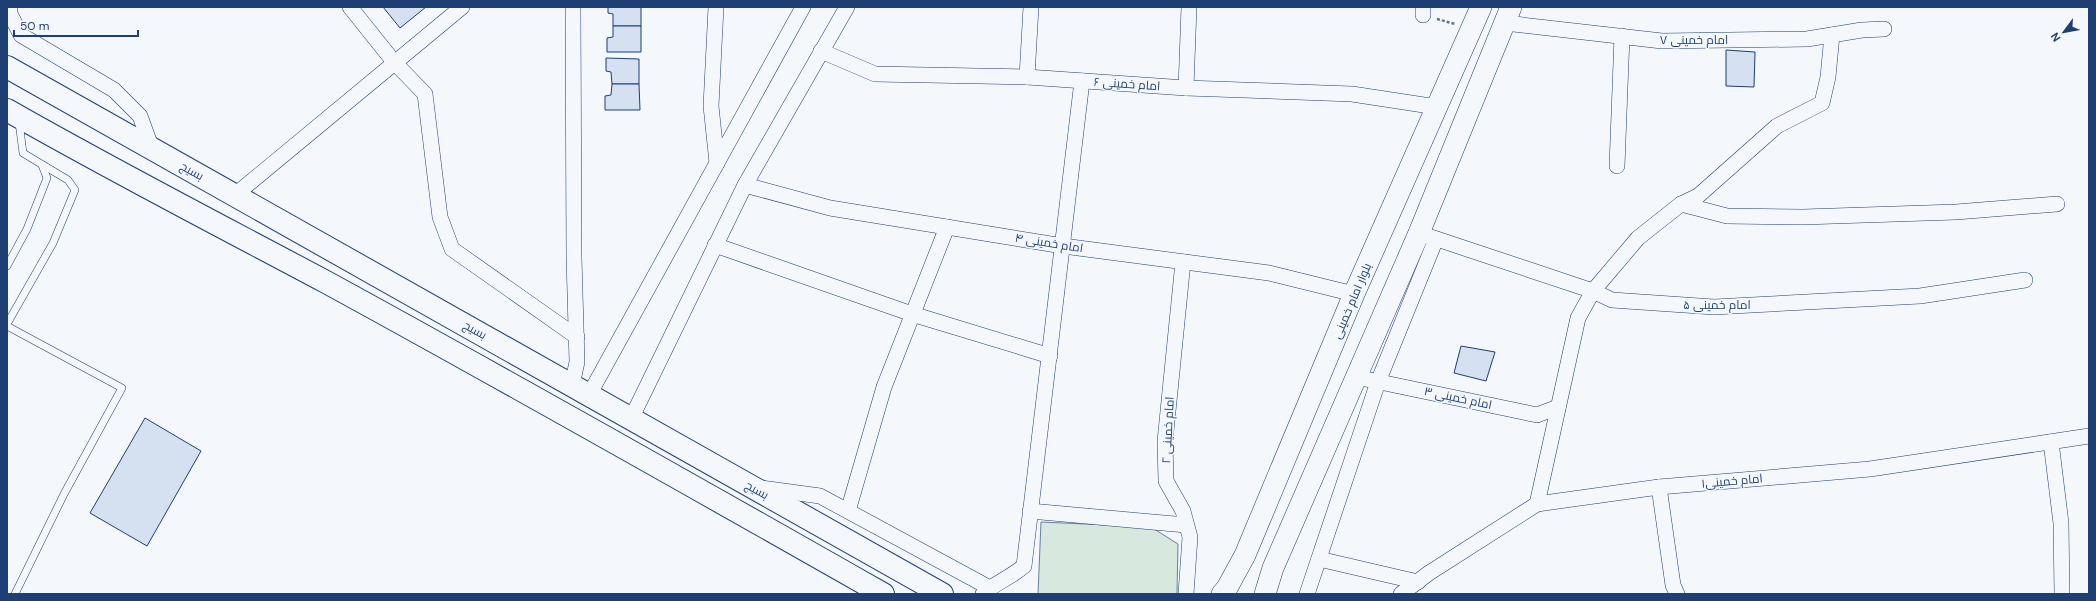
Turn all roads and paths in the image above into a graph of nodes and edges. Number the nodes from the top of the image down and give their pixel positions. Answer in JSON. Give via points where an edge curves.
{"nodes":[{"id":1,"x":10,"y":7,"type":"edge"},
{"id":2,"x":350,"y":7,"type":"edge"},
{"id":3,"x":462,"y":7,"type":"edge"},
{"id":4,"x":573,"y":7,"type":"edge"},
{"id":5,"x":716,"y":7,"type":"edge"},
{"id":6,"x":803,"y":7,"type":"edge"},
{"id":7,"x":847,"y":7,"type":"edge"},
{"id":8,"x":1031,"y":7,"type":"edge"},
{"id":9,"x":1189,"y":7,"type":"edge"},
{"id":10,"x":1481,"y":7,"type":"edge"},
{"id":11,"x":1423,"y":11,"type":"edge"},
{"id":12,"x":1508,"y":15,"type":"edge"},
{"id":13,"x":1472,"y":29,"type":"junction"},
{"id":14,"x":1884,"y":30,"type":"dead end"},
{"id":15,"x":1832,"y":35,"type":"junction"},
{"id":16,"x":1622,"y":36,"type":"junction"},
{"id":17,"x":821,"y":51,"type":"junction"},
{"id":18,"x":394,"y":62,"type":"junction"},
{"id":19,"x":7,"y":67,"type":"edge"},
{"id":20,"x":1027,"y":77,"type":"junction"},
{"id":21,"x":1082,"y":81,"type":"junction"},
{"id":22,"x":1186,"y":88,"type":"junction"},
{"id":23,"x":1437,"y":107,"type":"junction"},
{"id":24,"x":13,"y":114,"type":"edge"},
{"id":25,"x":152,"y":149,"type":"junction"},
{"id":26,"x":717,"y":163,"type":"junction"},
{"id":27,"x":42,"y":165,"type":"junction"},
{"id":28,"x":1617,"y":166,"type":"dead end"},
{"id":29,"x":745,"y":185,"type":"junction"},
{"id":30,"x":235,"y":195,"type":"junction"},
{"id":31,"x":1681,"y":204,"type":"junction"},
{"id":32,"x":2057,"y":204,"type":"dead end"},
{"id":33,"x":947,"y":227,"type":"junction"},
{"id":34,"x":1428,"y":236,"type":"junction"},
{"id":35,"x":715,"y":245,"type":"junction"},
{"id":36,"x":1063,"y":246,"type":"junction"},
{"id":37,"x":1183,"y":262,"type":"junction"},
{"id":38,"x":7,"y":266,"type":"edge"},
{"id":39,"x":2025,"y":280,"type":"dead end"},
{"id":40,"x":1593,"y":291,"type":"junction"},
{"id":41,"x":1354,"y":294,"type":"junction"},
{"id":42,"x":912,"y":314,"type":"junction"},
{"id":43,"x":7,"y":325,"type":"edge"},
{"id":44,"x":577,"y":337,"type":"junction"},
{"id":45,"x":1050,"y":356,"type":"junction"},
{"id":46,"x":1356,"y":377,"type":"junction"},
{"id":47,"x":1378,"y":382,"type":"junction"},
{"id":48,"x":580,"y":390,"type":"junction"},
{"id":49,"x":1558,"y":407,"type":"junction"},
{"id":50,"x":631,"y":419,"type":"junction"},
{"id":51,"x":2089,"y":436,"type":"edge"},
{"id":52,"x":2051,"y":442,"type":"junction"},
{"id":53,"x":752,"y":487,"type":"junction"},
{"id":54,"x":1659,"y":487,"type":"junction"},
{"id":55,"x":1537,"y":504,"type":"junction"},
{"id":56,"x":848,"y":511,"type":"junction"},
{"id":57,"x":1030,"y":511,"type":"junction"},
{"id":58,"x":1186,"y":525,"type":"junction"},
{"id":59,"x":1318,"y":559,"type":"junction"},
{"id":60,"x":1418,"y":582,"type":"junction"},
{"id":61,"x":986,"y":591,"type":"edge"},
{"id":62,"x":15,"y":594,"type":"edge"},
{"id":63,"x":883,"y":594,"type":"edge"},
{"id":64,"x":942,"y":594,"type":"edge"},
{"id":65,"x":1186,"y":594,"type":"edge"},
{"id":66,"x":1222,"y":594,"type":"edge"},
{"id":67,"x":1264,"y":594,"type":"edge"},
{"id":68,"x":1308,"y":594,"type":"edge"},
{"id":69,"x":1401,"y":594,"type":"edge"},
{"id":70,"x":1678,"y":594,"type":"edge"},
{"id":71,"x":2062,"y":594,"type":"edge"}],
"edges":[{"from":1,"to":25,"type":"street","via":[[9,12],[21,35],[114,90],[140,116]]},
{"from":2,"to":18,"type":"street"},
{"from":3,"to":18,"type":"street"},
{"from":4,"to":44,"type":"street","via":[[574,258]]},
{"from":5,"to":26,"type":"street","via":[[710,106]]},
{"from":6,"to":26,"type":"street"},
{"from":7,"to":17,"type":"street"},
{"from":8,"to":20,"type":"street"},
{"from":9,"to":22,"type":"street"},
{"from":10,"to":13,"type":"main road","name":"بلوار امام خمینی"},
{"from":11,"to":13,"type":"path"},
{"from":12,"to":16,"type":"street","name":"امام خمینی ۷"},
{"from":12,"to":34,"type":"main road"},
{"from":13,"to":23,"type":"main road","name":"بلوار امام خمینی"},
{"from":14,"to":15,"type":"street","name":"امام خمینی ۷"},
{"from":15,"to":16,"type":"street","name":"امام خمینی ۷","via":[[1807,39],[1662,41]]},
{"from":15,"to":31,"type":"street","via":[[1828,77],[1822,103],[1777,126],[1698,196]]},
{"from":16,"to":28,"type":"street"},
{"from":17,"to":20,"type":"street","name":"امام خمینی ۶","via":[[875,74]]},
{"from":17,"to":29,"type":"street"},
{"from":18,"to":30,"type":"street"},
{"from":18,"to":44,"type":"street","via":[[425,94],[440,217],[452,249]]},
{"from":19,"to":25,"type":"main road","name":"بسیج"},
{"from":20,"to":21,"type":"street","name":"امام خمینی ۶"},
{"from":21,"to":22,"type":"street","name":"امام خمینی ۶"},
{"from":21,"to":36,"type":"street"},
{"from":22,"to":23,"type":"street","name":"امام خمینی ۶","via":[[1352,94]]},
{"from":23,"to":41,"type":"main road","name":"بلوار امام خمینی"},
{"from":24,"to":27,"type":"lane","via":[[23,153]]},
{"from":24,"to":63,"type":"main road","via":[[624,447]]},
{"from":25,"to":30,"type":"main road","name":"بسیج"},
{"from":26,"to":48,"type":"street"},
{"from":27,"to":38,"type":"lane","via":[[47,178]]},
{"from":27,"to":43,"type":"lane","via":[[68,180],[75,190],[53,242]]},
{"from":29,"to":33,"type":"street","name":"امام خمینی ۴","via":[[830,208]]},
{"from":29,"to":35,"type":"street"},
{"from":30,"to":48,"type":"main road","name":"بسیج"},
{"from":31,"to":32,"type":"street","via":[[1727,216],[1803,217],[1956,212]]},
{"from":31,"to":40,"type":"street","via":[[1638,238]]},
{"from":33,"to":36,"type":"street","name":"امام خمینی ۴"},
{"from":33,"to":42,"type":"street"},
{"from":34,"to":40,"type":"street","name":"امام خمینی ۵"},
{"from":34,"to":46,"type":"main road"},
{"from":34,"to":47,"type":"street"},
{"from":35,"to":42,"type":"street"},
{"from":35,"to":50,"type":"street"},
{"from":36,"to":37,"type":"street","name":"امام خمینی ۴"},
{"from":36,"to":45,"type":"street"},
{"from":37,"to":41,"type":"street","name":"امام خمینی ۴","via":[[1269,273]]},
{"from":37,"to":58,"type":"street","name":"امام خمینی ۲","via":[[1165,441],[1166,481],[1183,512]]},
{"from":39,"to":40,"type":"street","name":"امام خمینی ۵","via":[[1920,296],[1714,307],[1612,300]]},
{"from":40,"to":49,"type":"street","via":[[1578,318]]},
{"from":41,"to":66,"type":"main road","name":"بلوار امام خمینی","via":[[1245,555],[1228,588]]},
{"from":42,"to":45,"type":"street"},
{"from":42,"to":56,"type":"street","via":[[884,387]]},
{"from":43,"to":62,"type":"lane","via":[[122,388],[64,494]]},
{"from":44,"to":48,"type":"street"},
{"from":45,"to":57,"type":"street"},
{"from":46,"to":47,"type":"street","name":"امام خمینی ۳"},
{"from":46,"to":67,"type":"main road"},
{"from":47,"to":49,"type":"street","name":"امام خمینی ۳","via":[[1537,415]]},
{"from":47,"to":59,"type":"street"},
{"from":48,"to":50,"type":"main road","name":"بسیج"},
{"from":49,"to":55,"type":"street"},
{"from":50,"to":53,"type":"main road","name":"بسیج"},
{"from":51,"to":52,"type":"street","name":"امام خمینی۱"},
{"from":52,"to":54,"type":"street","name":"امام خمینی۱","via":[[1870,469]]},
{"from":52,"to":71,"type":"street","via":[[2061,523]]},
{"from":53,"to":56,"type":"street","via":[[820,496]]},
{"from":53,"to":64,"type":"main road","name":"بسیج"},
{"from":54,"to":55,"type":"street","name":"امام خمینی۱"},
{"from":54,"to":70,"type":"street","via":[[1673,585]]},
{"from":55,"to":60,"type":"street","name":"امام خمینی۱"},
{"from":56,"to":61,"type":"street"},
{"from":57,"to":58,"type":"street"},
{"from":57,"to":61,"type":"street","via":[[1024,566],[1010,578]]},
{"from":58,"to":65,"type":"street","name":"امام خمینی ۲","via":[[1190,537]]},
{"from":59,"to":60,"type":"street"},
{"from":59,"to":68,"type":"street"},
{"from":60,"to":69,"type":"street","name":"امام خمینی۱"}]}
